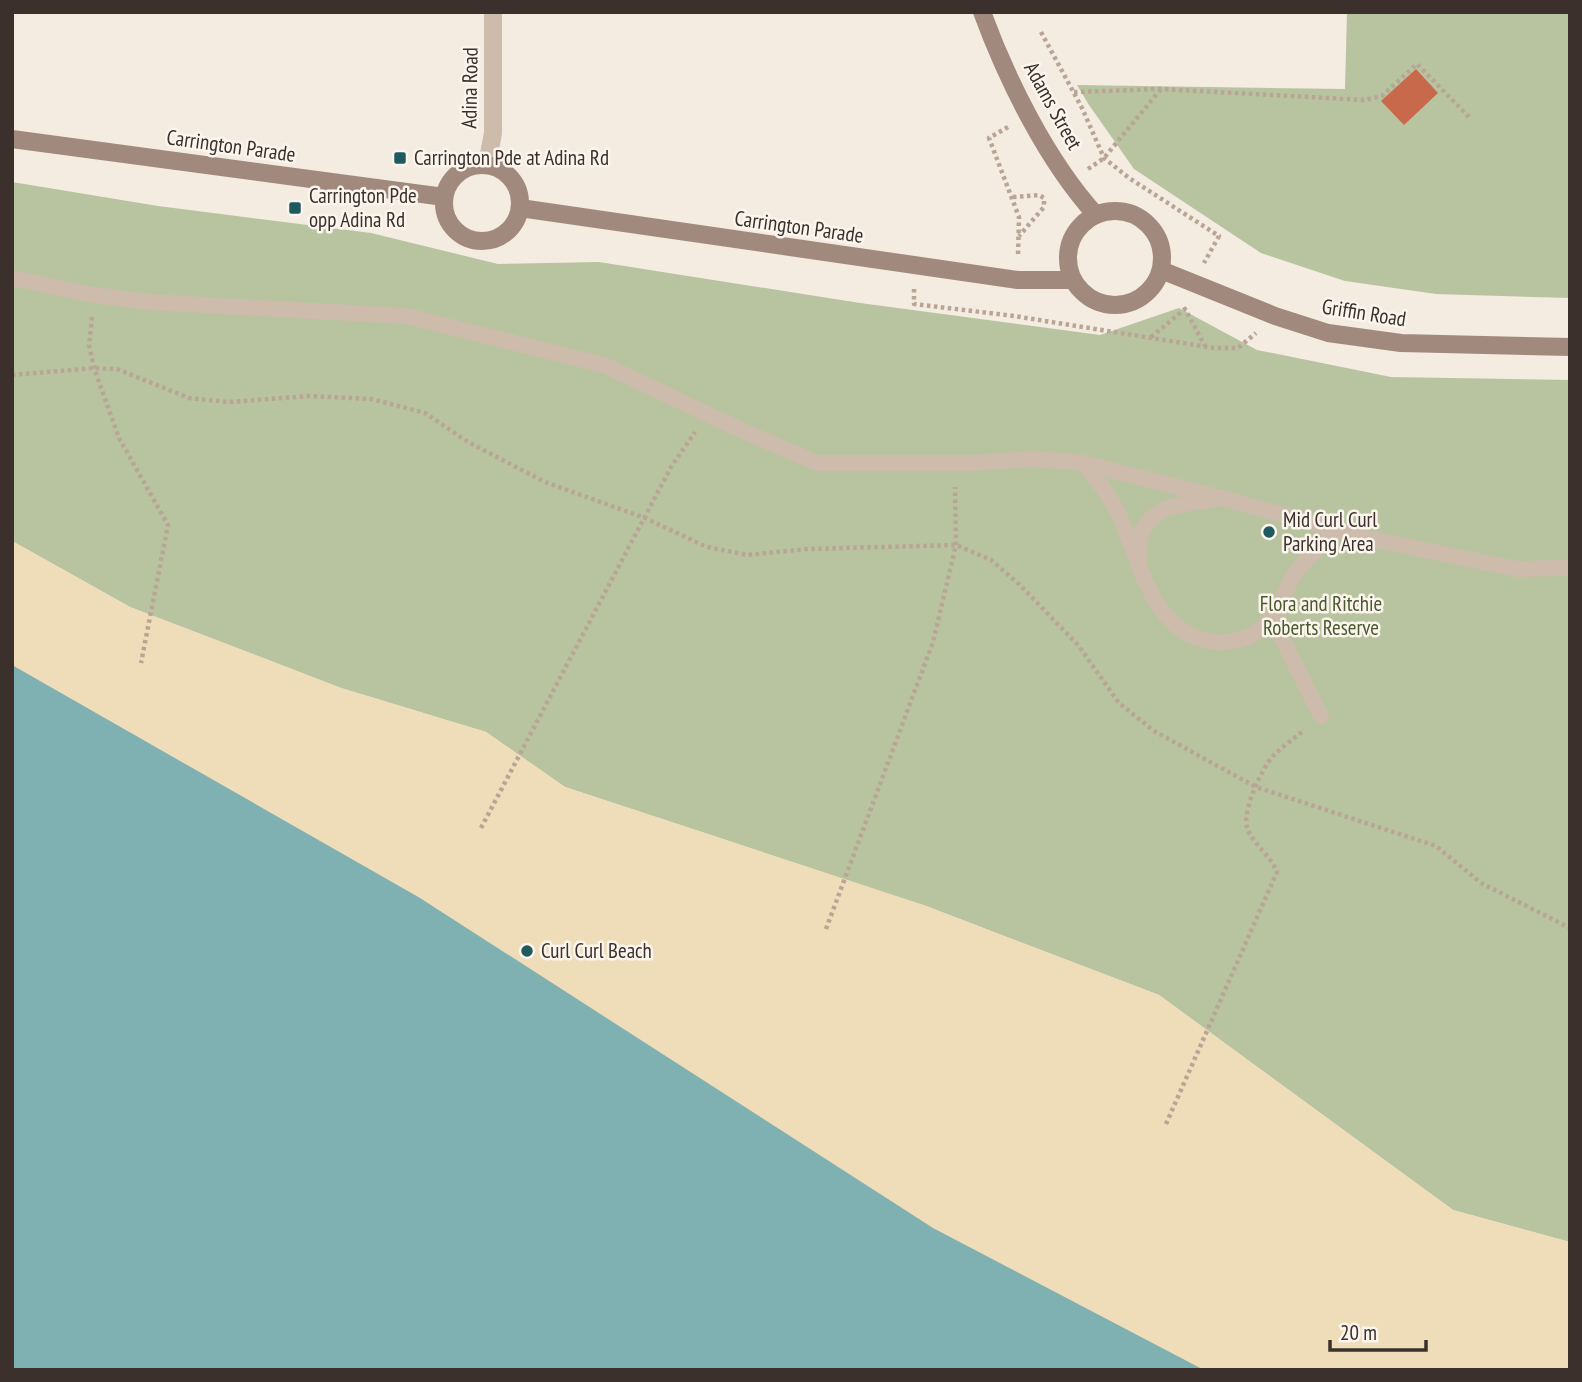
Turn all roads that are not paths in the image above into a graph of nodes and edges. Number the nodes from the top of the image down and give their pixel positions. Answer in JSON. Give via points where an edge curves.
{"nodes":[{"id":1,"x":493,"y":12,"type":"edge"},
{"id":2,"x":982,"y":12,"type":"edge"},
{"id":3,"x":12,"y":139,"type":"edge"},
{"id":4,"x":487,"y":165,"type":"junction"},
{"id":5,"x":444,"y":197,"type":"junction"},
{"id":6,"x":520,"y":208,"type":"junction"},
{"id":7,"x":1096,"y":215,"type":"junction"},
{"id":8,"x":1161,"y":270,"type":"junction"},
{"id":9,"x":12,"y":278,"type":"edge"},
{"id":10,"x":1073,"y":280,"type":"junction"},
{"id":11,"x":1570,"y":347,"type":"edge"},
{"id":12,"x":1083,"y":463,"type":"junction"},
{"id":13,"x":1226,"y":499,"type":"junction"},
{"id":14,"x":1338,"y":530,"type":"junction"},
{"id":15,"x":1570,"y":568,"type":"edge"},
{"id":16,"x":1140,"y":569,"type":"junction"},
{"id":17,"x":1272,"y":618,"type":"junction"},
{"id":18,"x":1321,"y":716,"type":"road end"}],
"edges":[{"from":1,"to":4,"type":"street","name":"Adina Road","via":[[493,133]]},
{"from":2,"to":7,"type":"street","name":"Adams Street","via":[[1011,80],[1047,146]]},
{"from":3,"to":5,"type":"street","name":"Carrington Parade"},
{"from":4,"to":5,"type":"street","via":[[475,165],[454,176]]},
{"from":4,"to":6,"type":"street","via":[[499,168],[516,185]]},
{"from":5,"to":6,"type":"street","via":[[444,211],[458,234],[483,242],[508,232]]},
{"from":6,"to":10,"type":"street","name":"Carrington Parade","via":[[1018,280]]},
{"from":7,"to":8,"type":"street","via":[[1111,210],[1140,217],[1159,240]]},
{"from":7,"to":10,"type":"street","via":[[1073,235],[1068,265]]},
{"from":8,"to":10,"type":"street","via":[[1143,297],[1112,306],[1096,302]]},
{"from":8,"to":11,"type":"street","name":"Griffin Road","via":[[1328,333],[1401,343]]},
{"from":9,"to":12,"type":"lane","via":[[149,302],[406,316],[604,365],[817,463]]},
{"from":12,"to":13,"type":"lane"},
{"from":12,"to":16,"type":"lane","via":[[1104,486],[1117,510]]},
{"from":13,"to":14,"type":"lane"},
{"from":13,"to":16,"type":"lane","via":[[1174,505],[1150,519],[1138,549]]},
{"from":14,"to":15,"type":"lane","via":[[1517,569]]},
{"from":14,"to":17,"type":"lane","via":[[1307,558]]},
{"from":16,"to":17,"type":"lane","via":[[1168,617],[1184,633],[1203,641],[1243,639]]},
{"from":17,"to":18,"type":"lane"}]}
